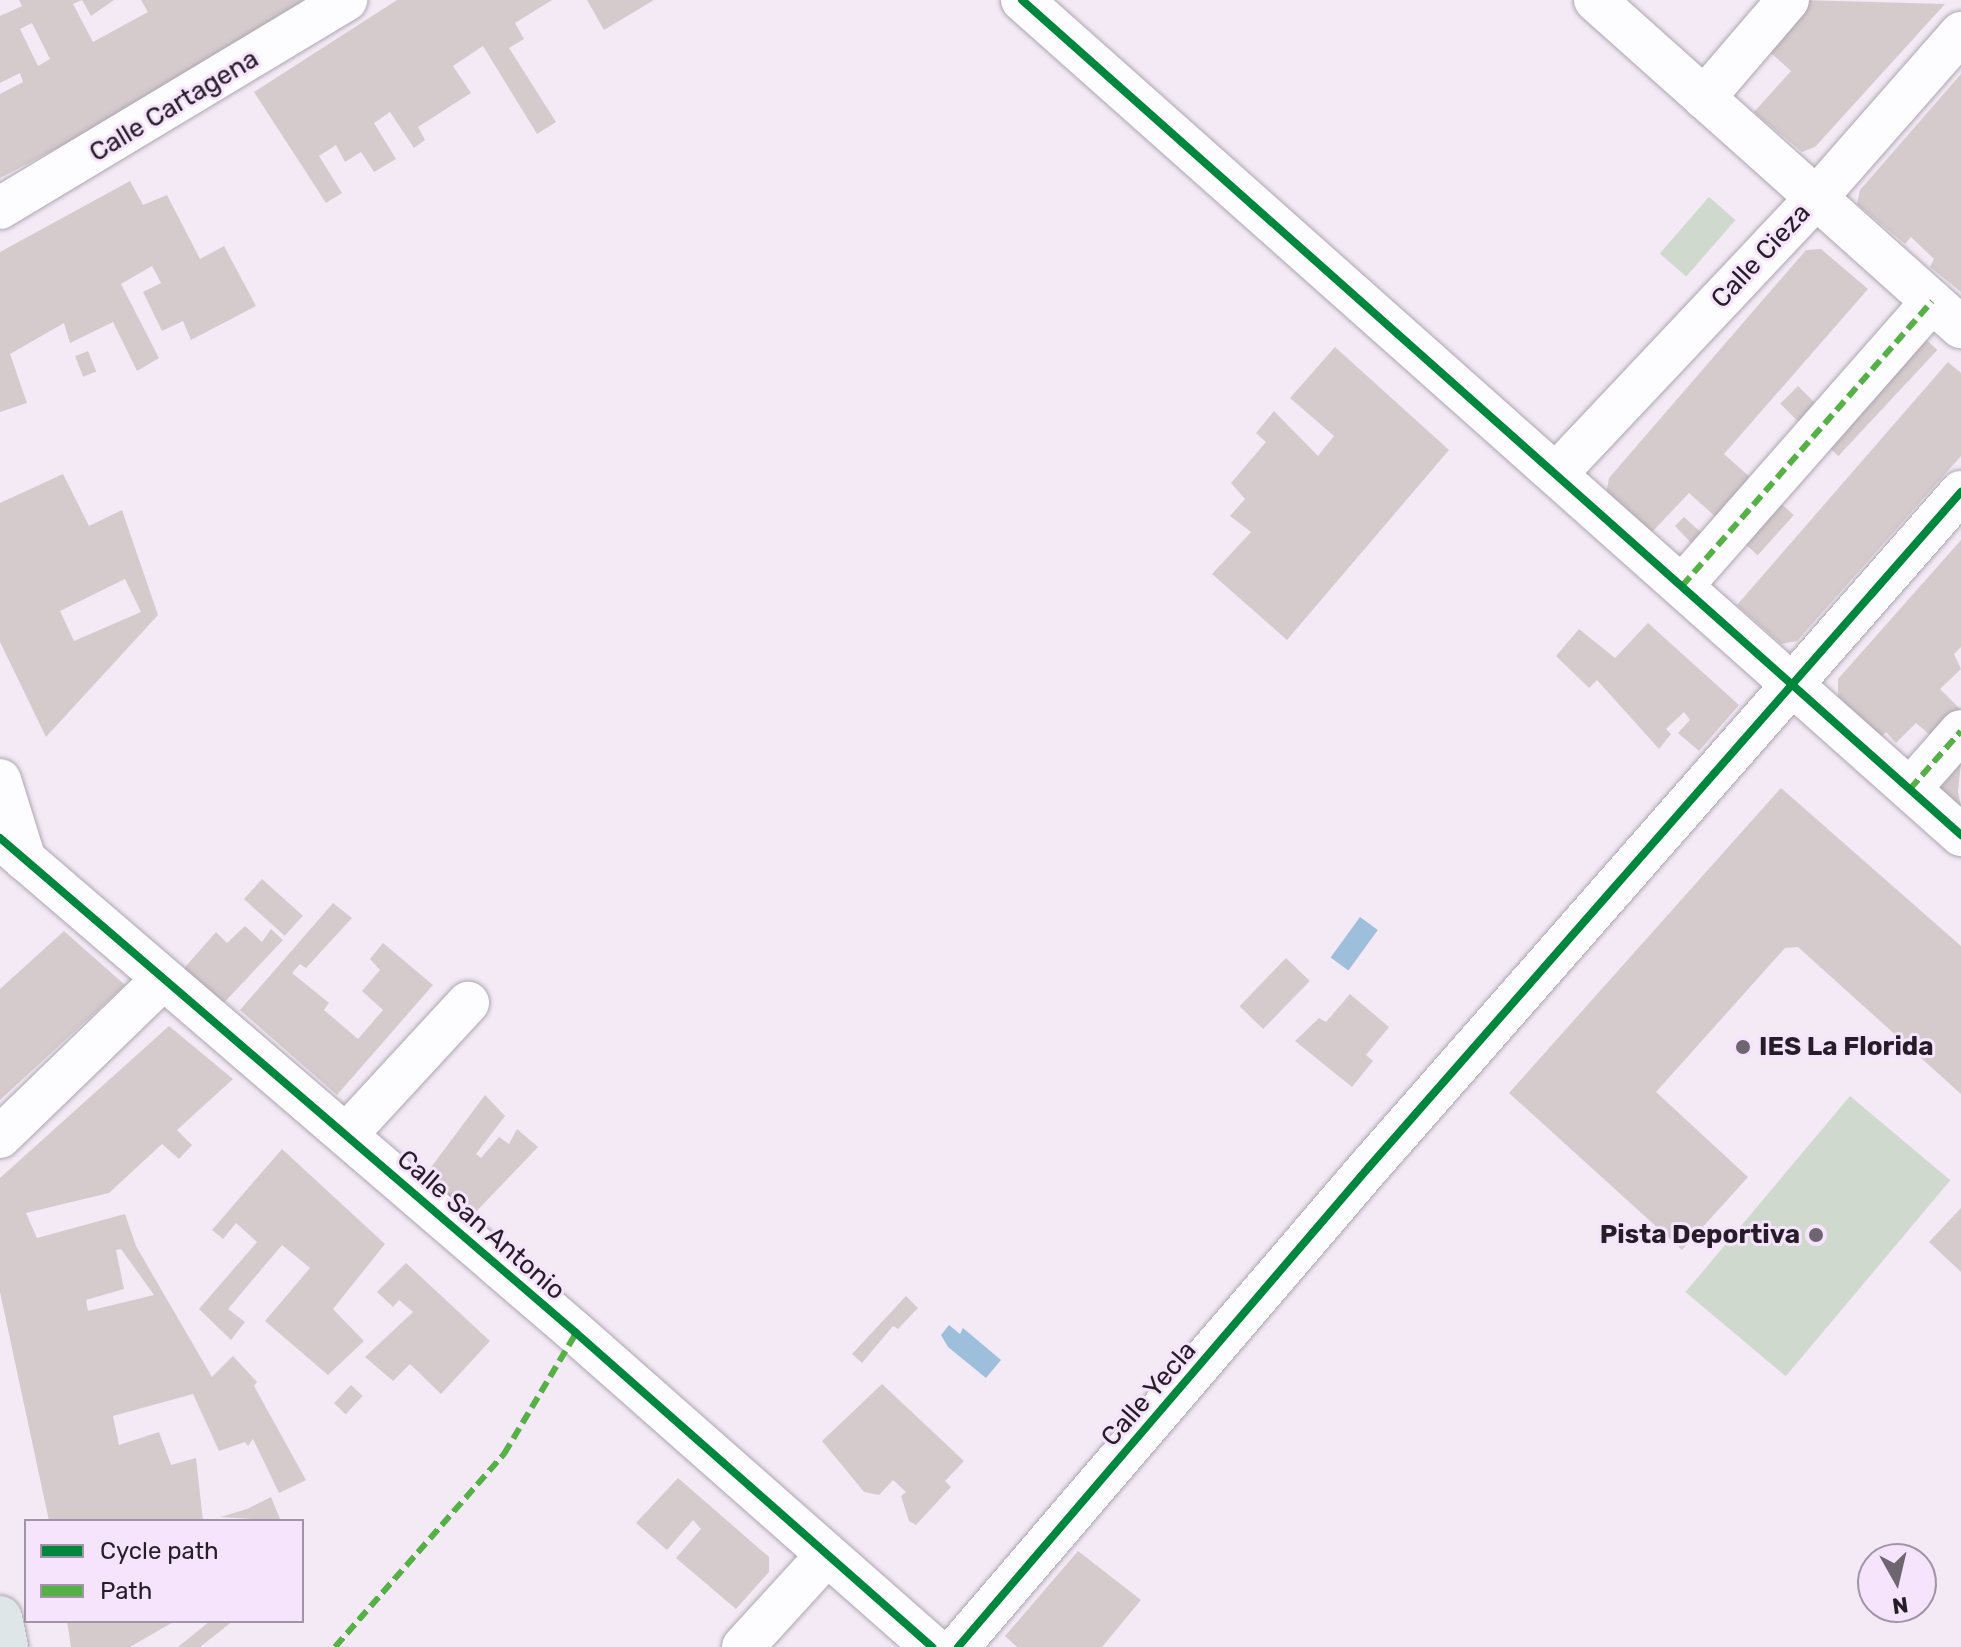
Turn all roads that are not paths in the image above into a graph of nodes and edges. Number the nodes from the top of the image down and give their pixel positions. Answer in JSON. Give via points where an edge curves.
{"nodes":[{"id":1,"x":346,"y":0,"type":"edge"},
{"id":2,"x":1022,"y":0,"type":"edge"},
{"id":3,"x":1595,"y":0,"type":"edge"},
{"id":4,"x":1788,"y":0,"type":"edge"},
{"id":5,"x":1961,"y":33,"type":"edge"},
{"id":6,"x":1704,"y":98,"type":"junction"},
{"id":7,"x":1816,"y":198,"type":"junction"},
{"id":8,"x":0,"y":208,"type":"edge"},
{"id":9,"x":1946,"y":314,"type":"edge"},
{"id":10,"x":1556,"y":474,"type":"junction"},
{"id":11,"x":1961,"y":492,"type":"edge"},
{"id":12,"x":1682,"y":586,"type":"junction"},
{"id":13,"x":1792,"y":684,"type":"junction"},
{"id":14,"x":1961,"y":731,"type":"edge"},
{"id":15,"x":0,"y":780,"type":"edge"},
{"id":16,"x":1910,"y":789,"type":"junction"},
{"id":17,"x":1961,"y":835,"type":"edge"},
{"id":18,"x":12,"y":849,"type":"edge"},
{"id":19,"x":163,"y":979,"type":"junction"},
{"id":20,"x":468,"y":1003,"type":"dead end"},
{"id":21,"x":346,"y":1135,"type":"junction"},
{"id":22,"x":0,"y":1137,"type":"edge"},
{"id":23,"x":827,"y":1555,"type":"junction"},
{"id":24,"x":0,"y":1618,"type":"edge"},
{"id":25,"x":6,"y":1647,"type":"edge"},
{"id":26,"x":743,"y":1647,"type":"edge"},
{"id":27,"x":932,"y":1647,"type":"edge"},
{"id":28,"x":958,"y":1647,"type":"edge"}],
"edges":[{"from":1,"to":8,"type":"street","name":"Calle Cartagena"},
{"from":2,"to":10,"type":"street"},
{"from":3,"to":6,"type":"street"},
{"from":4,"to":6,"type":"street"},
{"from":5,"to":7,"type":"street","name":"Calle Cieza"},
{"from":6,"to":7,"type":"street"},
{"from":7,"to":9,"type":"street"},
{"from":7,"to":10,"type":"street","name":"Calle Cieza"},
{"from":9,"to":12,"type":"street"},
{"from":10,"to":12,"type":"street"},
{"from":11,"to":13,"type":"street","name":"Calle Yecla"},
{"from":12,"to":13,"type":"street"},
{"from":13,"to":16,"type":"street"},
{"from":13,"to":28,"type":"street","name":"Calle Yecla"},
{"from":14,"to":16,"type":"street"},
{"from":15,"to":18,"type":"street"},
{"from":16,"to":17,"type":"street"},
{"from":18,"to":19,"type":"street","name":"Calle San Antonio"},
{"from":19,"to":21,"type":"street","name":"Calle San Antonio"},
{"from":19,"to":22,"type":"street"},
{"from":20,"to":21,"type":"street"},
{"from":21,"to":23,"type":"street","name":"Calle San Antonio"},
{"from":23,"to":26,"type":"street"},
{"from":23,"to":27,"type":"street","name":"Calle San Antonio"},
{"from":24,"to":25,"type":"main road"}]}
